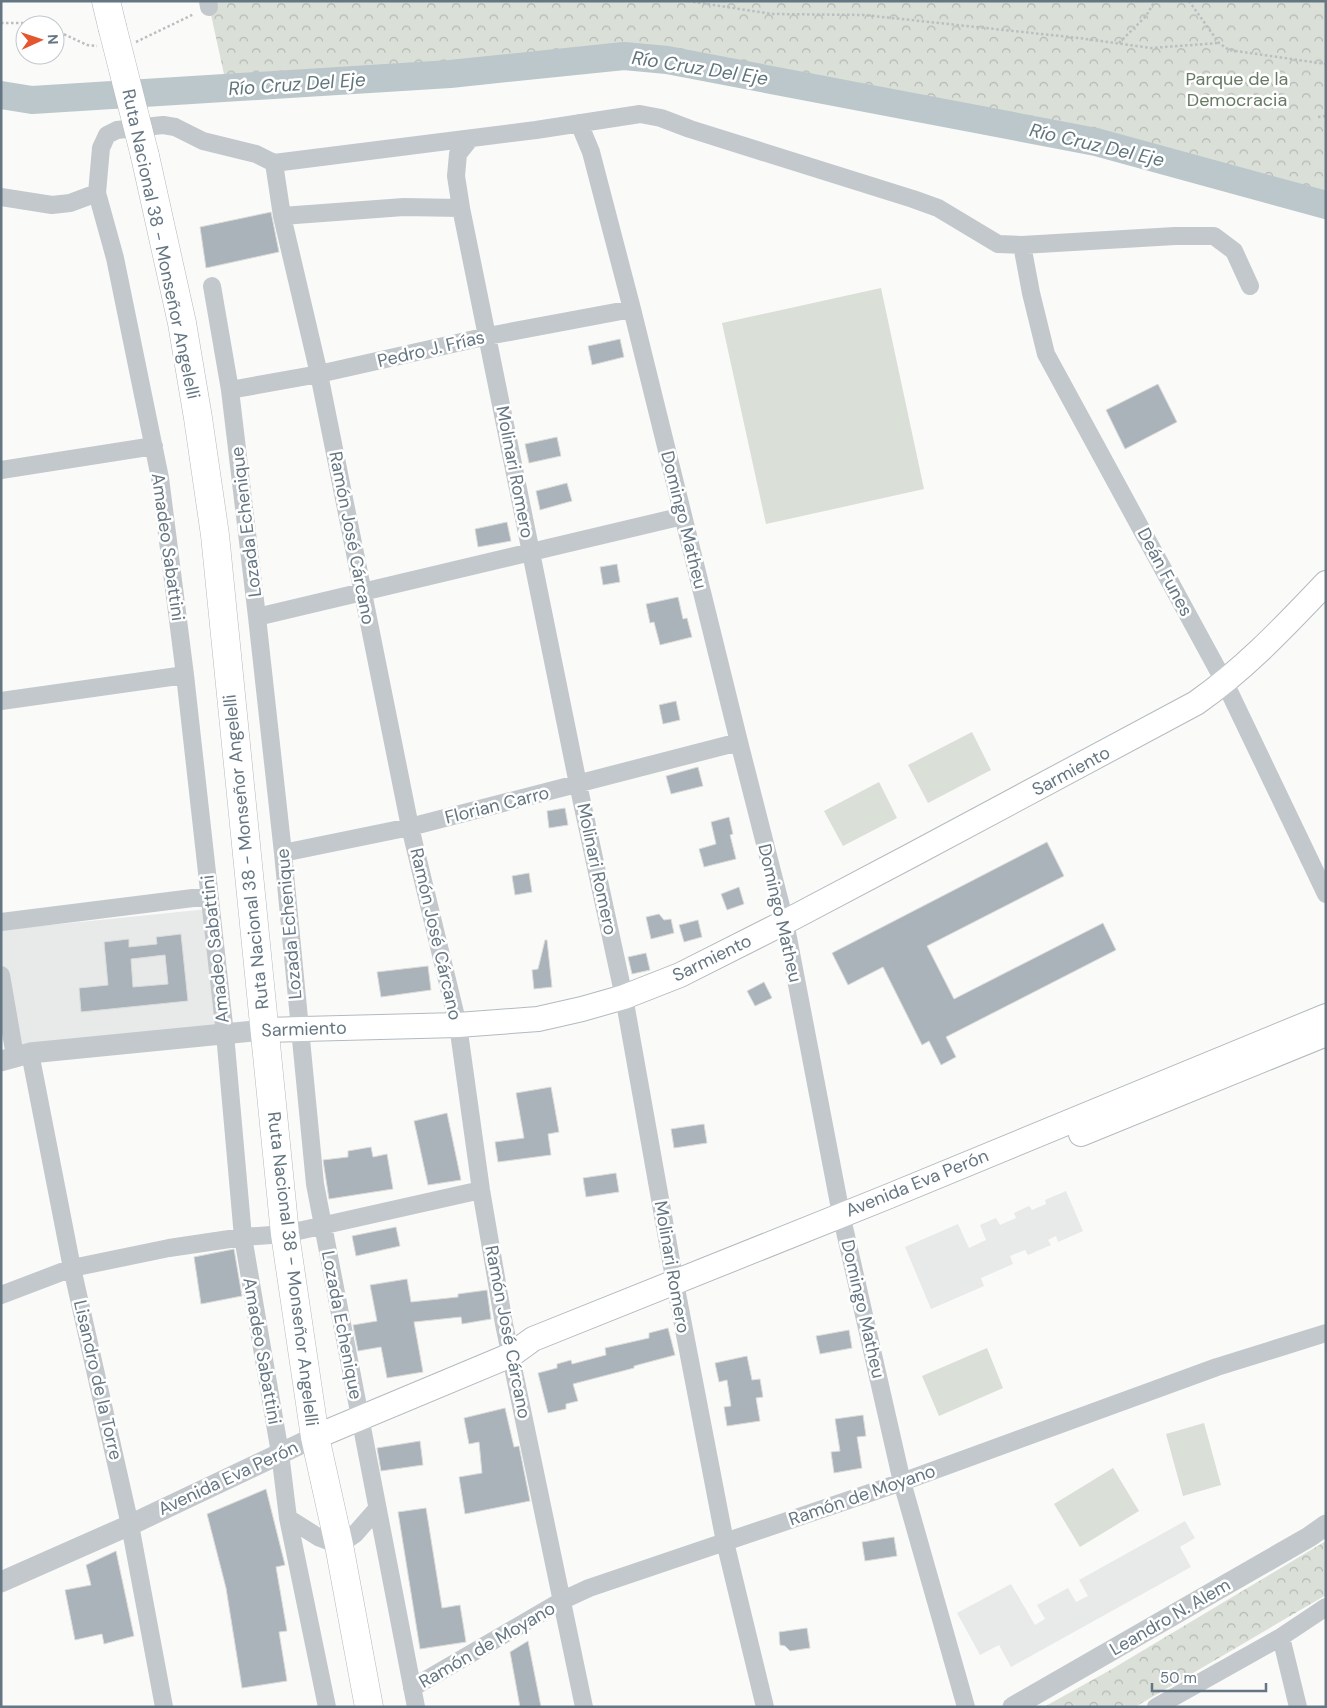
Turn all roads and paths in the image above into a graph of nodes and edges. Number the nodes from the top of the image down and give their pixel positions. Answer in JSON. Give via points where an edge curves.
{"nodes":[{"id":1,"x":688,"y":1,"type":"edge"},
{"id":2,"x":1155,"y":1,"type":"edge"},
{"id":3,"x":1189,"y":1,"type":"edge"},
{"id":4,"x":208,"y":4,"type":"edge"},
{"id":5,"x":1,"y":23,"type":"edge"},
{"id":6,"x":15,"y":23,"type":"edge"},
{"id":7,"x":112,"y":29,"type":"edge"},
{"id":8,"x":65,"y":35,"type":"edge"},
{"id":9,"x":1219,"y":43,"type":"junction"},
{"id":10,"x":1119,"y":44,"type":"junction"},
{"id":11,"x":1326,"y":64,"type":"edge"},
{"id":12,"x":1326,"y":116,"type":"edge"},
{"id":13,"x":1318,"y":118,"type":"dead end"},
{"id":14,"x":579,"y":123,"type":"junction"},
{"id":15,"x":470,"y":139,"type":"junction"},
{"id":16,"x":274,"y":164,"type":"junction"},
{"id":17,"x":97,"y":193,"type":"junction"},
{"id":18,"x":1,"y":197,"type":"edge"},
{"id":19,"x":461,"y":208,"type":"junction"},
{"id":20,"x":282,"y":216,"type":"junction"},
{"id":21,"x":1022,"y":245,"type":"junction"},
{"id":22,"x":212,"y":286,"type":"dead end"},
{"id":23,"x":1250,"y":286,"type":"dead end"},
{"id":24,"x":632,"y":309,"type":"junction"},
{"id":25,"x":488,"y":336,"type":"junction"},
{"id":26,"x":319,"y":374,"type":"junction"},
{"id":27,"x":230,"y":390,"type":"junction"},
{"id":28,"x":154,"y":446,"type":"junction"},
{"id":29,"x":1,"y":470,"type":"edge"},
{"id":30,"x":683,"y":516,"type":"junction"},
{"id":31,"x":531,"y":551,"type":"junction"},
{"id":32,"x":1326,"y":583,"type":"edge"},
{"id":33,"x":363,"y":592,"type":"junction"},
{"id":34,"x":257,"y":616,"type":"junction"},
{"id":35,"x":185,"y":675,"type":"junction"},
{"id":36,"x":1225,"y":683,"type":"junction"},
{"id":37,"x":1,"y":701,"type":"edge"},
{"id":38,"x":739,"y":742,"type":"junction"},
{"id":39,"x":578,"y":784,"type":"junction"},
{"id":40,"x":410,"y":827,"type":"junction"},
{"id":41,"x":283,"y":852,"type":"junction"},
{"id":42,"x":1326,"y":894,"type":"edge"},
{"id":43,"x":209,"y":896,"type":"junction"},
{"id":44,"x":1,"y":922,"type":"edge"},
{"id":45,"x":785,"y":922,"type":"junction"},
{"id":46,"x":1,"y":975,"type":"edge"},
{"id":47,"x":624,"y":997,"type":"junction"},
{"id":48,"x":1326,"y":1016,"type":"edge"},
{"id":49,"x":458,"y":1025,"type":"junction"},
{"id":50,"x":299,"y":1029,"type":"junction"},
{"id":51,"x":264,"y":1030,"type":"junction"},
{"id":52,"x":225,"y":1034,"type":"junction"},
{"id":53,"x":1326,"y":1034,"type":"edge"},
{"id":54,"x":15,"y":1057,"type":"edge"},
{"id":55,"x":481,"y":1190,"type":"junction"},
{"id":56,"x":843,"y":1222,"type":"junction"},
{"id":57,"x":322,"y":1226,"type":"junction"},
{"id":58,"x":284,"y":1234,"type":"junction"},
{"id":59,"x":243,"y":1237,"type":"junction"},
{"id":60,"x":72,"y":1268,"type":"junction"},
{"id":61,"x":676,"y":1289,"type":"junction"},
{"id":62,"x":1,"y":1296,"type":"edge"},
{"id":63,"x":1326,"y":1333,"type":"edge"},
{"id":64,"x":511,"y":1355,"type":"junction"},
{"id":65,"x":361,"y":1419,"type":"junction"},
{"id":66,"x":315,"y":1437,"type":"junction"},
{"id":67,"x":280,"y":1453,"type":"junction"},
{"id":68,"x":902,"y":1482,"type":"junction"},
{"id":69,"x":377,"y":1509,"type":"junction"},
{"id":70,"x":288,"y":1518,"type":"junction"},
{"id":71,"x":130,"y":1525,"type":"junction"},
{"id":72,"x":1326,"y":1525,"type":"edge"},
{"id":73,"x":725,"y":1542,"type":"junction"},
{"id":74,"x":339,"y":1545,"type":"junction"},
{"id":75,"x":1,"y":1582,"type":"edge"},
{"id":76,"x":563,"y":1600,"type":"junction"},
{"id":77,"x":1326,"y":1608,"type":"edge"},
{"id":78,"x":1281,"y":1637,"type":"junction"},
{"id":79,"x":412,"y":1688,"type":"junction"},
{"id":80,"x":164,"y":1707,"type":"edge"},
{"id":81,"x":327,"y":1707,"type":"edge"},
{"id":82,"x":369,"y":1707,"type":"edge"},
{"id":83,"x":416,"y":1707,"type":"edge"},
{"id":84,"x":584,"y":1707,"type":"edge"},
{"id":85,"x":766,"y":1707,"type":"edge"},
{"id":86,"x":966,"y":1707,"type":"edge"},
{"id":87,"x":1013,"y":1707,"type":"edge"},
{"id":88,"x":1156,"y":1707,"type":"edge"},
{"id":89,"x":1298,"y":1707,"type":"edge"}],
"edges":[{"from":1,"to":10,"type":"path","via":[[772,14],[864,15]]},
{"from":2,"to":10,"type":"path","via":[[1146,16]]},
{"from":3,"to":9,"type":"path"},
{"from":4,"to":7,"type":"path","via":[[137,42]]},
{"from":5,"to":6,"type":"path"},
{"from":7,"to":8,"type":"path","via":[[87,45]]},
{"from":7,"to":51,"type":"highway","name":"Ruta Nacional 38 - Monseñor Angelelli","bridge":true,"via":[[145,156],[182,323],[204,451]]},
{"from":9,"to":10,"type":"path","via":[[1151,48]]},
{"from":9,"to":11,"type":"path","via":[[1229,50]]},
{"from":12,"to":13,"type":"path"},
{"from":14,"to":15,"type":"street"},
{"from":14,"to":21,"type":"street","via":[[640,114],[661,118],[913,199],[938,208],[998,244]]},
{"from":14,"to":24,"type":"street","name":"Domingo Matheu","via":[[591,152]]},
{"from":15,"to":16,"type":"street"},
{"from":15,"to":19,"type":"street","name":"Molinari Romero","via":[[458,154],[456,176]]},
{"from":16,"to":17,"type":"street","via":[[256,154],[203,141],[175,127],[163,125],[117,130],[108,135],[101,148]]},
{"from":16,"to":20,"type":"street","name":"Ramón José Cárcano"},
{"from":17,"to":18,"type":"street","via":[[70,203],[52,205]]},
{"from":17,"to":28,"type":"street","name":"Amadeo Sabattini","via":[[115,258]]},
{"from":19,"to":20,"type":"street","via":[[404,207]]},
{"from":19,"to":25,"type":"street","name":"Molinari Romero"},
{"from":20,"to":26,"type":"street","name":"Ramón José Cárcano"},
{"from":21,"to":23,"type":"street","via":[[1214,236],[1234,251]]},
{"from":21,"to":36,"type":"street","name":"Deán Funes","via":[[1046,354]]},
{"from":22,"to":27,"type":"street","name":"Lozada Echenique"},
{"from":24,"to":25,"type":"street","name":"Pedro J. Frías"},
{"from":24,"to":30,"type":"street","name":"Domingo Matheu"},
{"from":25,"to":26,"type":"street","name":"Pedro J. Frías"},
{"from":25,"to":31,"type":"street","name":"Molinari Romero"},
{"from":26,"to":27,"type":"street","name":"Pedro J. Frías"},
{"from":26,"to":33,"type":"street","name":"Ramón José Cárcano"},
{"from":27,"to":34,"type":"street","name":"Lozada Echenique"},
{"from":28,"to":29,"type":"street"},
{"from":28,"to":35,"type":"street","name":"Amadeo Sabattini"},
{"from":30,"to":31,"type":"street"},
{"from":30,"to":38,"type":"street","name":"Domingo Matheu"},
{"from":31,"to":33,"type":"street"},
{"from":31,"to":39,"type":"street","name":"Molinari Romero"},
{"from":32,"to":36,"type":"main road","name":"Sarmiento"},
{"from":33,"to":34,"type":"street"},
{"from":33,"to":40,"type":"street","name":"Ramón José Cárcano"},
{"from":34,"to":41,"type":"street","name":"Lozada Echenique"},
{"from":35,"to":37,"type":"street"},
{"from":35,"to":43,"type":"street","name":"Amadeo Sabattini"},
{"from":36,"to":42,"type":"street","name":"Deán Funes"},
{"from":36,"to":45,"type":"main road","name":"Sarmiento","via":[[1122,744]]},
{"from":38,"to":39,"type":"street","name":"Florian Carro"},
{"from":38,"to":45,"type":"street","name":"Domingo Matheu"},
{"from":39,"to":40,"type":"street","name":"Florian Carro"},
{"from":39,"to":47,"type":"street","name":"Molinari Romero"},
{"from":40,"to":41,"type":"street","name":"Florian Carro"},
{"from":40,"to":49,"type":"street","name":"Ramón José Cárcano"},
{"from":41,"to":50,"type":"street","name":"Lozada Echenique"},
{"from":43,"to":44,"type":"street"},
{"from":43,"to":52,"type":"street","name":"Amadeo Sabattini"},
{"from":45,"to":47,"type":"main road","name":"Sarmiento","via":[[680,975]]},
{"from":45,"to":56,"type":"street","name":"Domingo Matheu"},
{"from":46,"to":54,"type":"street","name":"Lisandro de la Torre"},
{"from":47,"to":49,"type":"main road","name":"Sarmiento","via":[[538,1019]]},
{"from":47,"to":61,"type":"street","name":"Molinari Romero"},
{"from":48,"to":56,"type":"main road","name":"Avenida Eva Perón","via":[[888,1197]]},
{"from":49,"to":50,"type":"main road","name":"Sarmiento"},
{"from":49,"to":55,"type":"street","name":"Ramón José Cárcano"},
{"from":50,"to":51,"type":"main road","name":"Sarmiento"},
{"from":50,"to":57,"type":"street","name":"Lozada Echenique"},
{"from":51,"to":52,"type":"street","name":"Sarmiento"},
{"from":51,"to":58,"type":"highway","name":"Ruta Nacional 38 - Monseñor Angelelli"},
{"from":52,"to":54,"type":"street","name":"Sarmiento"},
{"from":52,"to":59,"type":"street","name":"Amadeo Sabattini"},
{"from":53,"to":56,"type":"main road","name":"Avenida Eva Perón"},
{"from":54,"to":60,"type":"street","name":"Lisandro de la Torre"},
{"from":55,"to":57,"type":"street"},
{"from":55,"to":64,"type":"street","name":"Ramón José Cárcano"},
{"from":56,"to":61,"type":"main road","name":"Avenida Eva Perón"},
{"from":56,"to":68,"type":"street","name":"Domingo Matheu"},
{"from":57,"to":58,"type":"street"},
{"from":57,"to":65,"type":"street","name":"Lozada Echenique"},
{"from":58,"to":59,"type":"street"},
{"from":58,"to":66,"type":"highway","name":"Ruta Nacional 38 - Monseñor Angelelli"},
{"from":59,"to":60,"type":"street"},
{"from":59,"to":67,"type":"street","name":"Amadeo Sabattini"},
{"from":60,"to":62,"type":"street"},
{"from":60,"to":71,"type":"street","name":"Lisandro de la Torre"},
{"from":61,"to":64,"type":"main road","name":"Avenida Eva Perón","via":[[533,1339]]},
{"from":61,"to":73,"type":"street","name":"Molinari Romero"},
{"from":63,"to":68,"type":"street","name":"Ramón de Moyano","via":[[1217,1367]]},
{"from":64,"to":65,"type":"main road","name":"Avenida Eva Perón"},
{"from":64,"to":76,"type":"street","name":"Ramón José Cárcano"},
{"from":65,"to":66,"type":"main road","name":"Avenida Eva Perón"},
{"from":65,"to":69,"type":"street","name":"Lozada Echenique"},
{"from":66,"to":67,"type":"street","name":"Avenida Eva Perón"},
{"from":66,"to":74,"type":"highway","name":"Ruta Nacional 38 - Monseñor Angelelli"},
{"from":67,"to":70,"type":"street","name":"Amadeo Sabattini"},
{"from":67,"to":71,"type":"street","name":"Avenida Eva Perón"},
{"from":68,"to":73,"type":"street","name":"Ramón de Moyano"},
{"from":68,"to":86,"type":"street","name":"Domingo Matheu"},
{"from":69,"to":74,"type":"street","via":[[355,1534]]},
{"from":69,"to":79,"type":"street","name":"Lozada Echenique"},
{"from":70,"to":74,"type":"street","via":[[318,1537]]},
{"from":70,"to":81,"type":"street","name":"Amadeo Sabattini"},
{"from":71,"to":75,"type":"street","name":"Avenida Eva Perón"},
{"from":71,"to":80,"type":"street","name":"Lisandro de la Torre"},
{"from":72,"to":87,"type":"street","name":"Leandro N. Alem"},
{"from":73,"to":76,"type":"street","name":"Ramón de Moyano","via":[[589,1588]]},
{"from":73,"to":85,"type":"street","name":"Molinari Romero"},
{"from":74,"to":82,"type":"highway","name":"Ruta Nacional 38 - Monseñor Angelelli"},
{"from":76,"to":79,"type":"street","name":"Ramón de Moyano"},
{"from":76,"to":84,"type":"street","name":"Ramón José Cárcano"},
{"from":77,"to":78,"type":"street"},
{"from":78,"to":88,"type":"street"},
{"from":78,"to":89,"type":"street"},
{"from":79,"to":83,"type":"street","name":"Lozada Echenique"}]}
